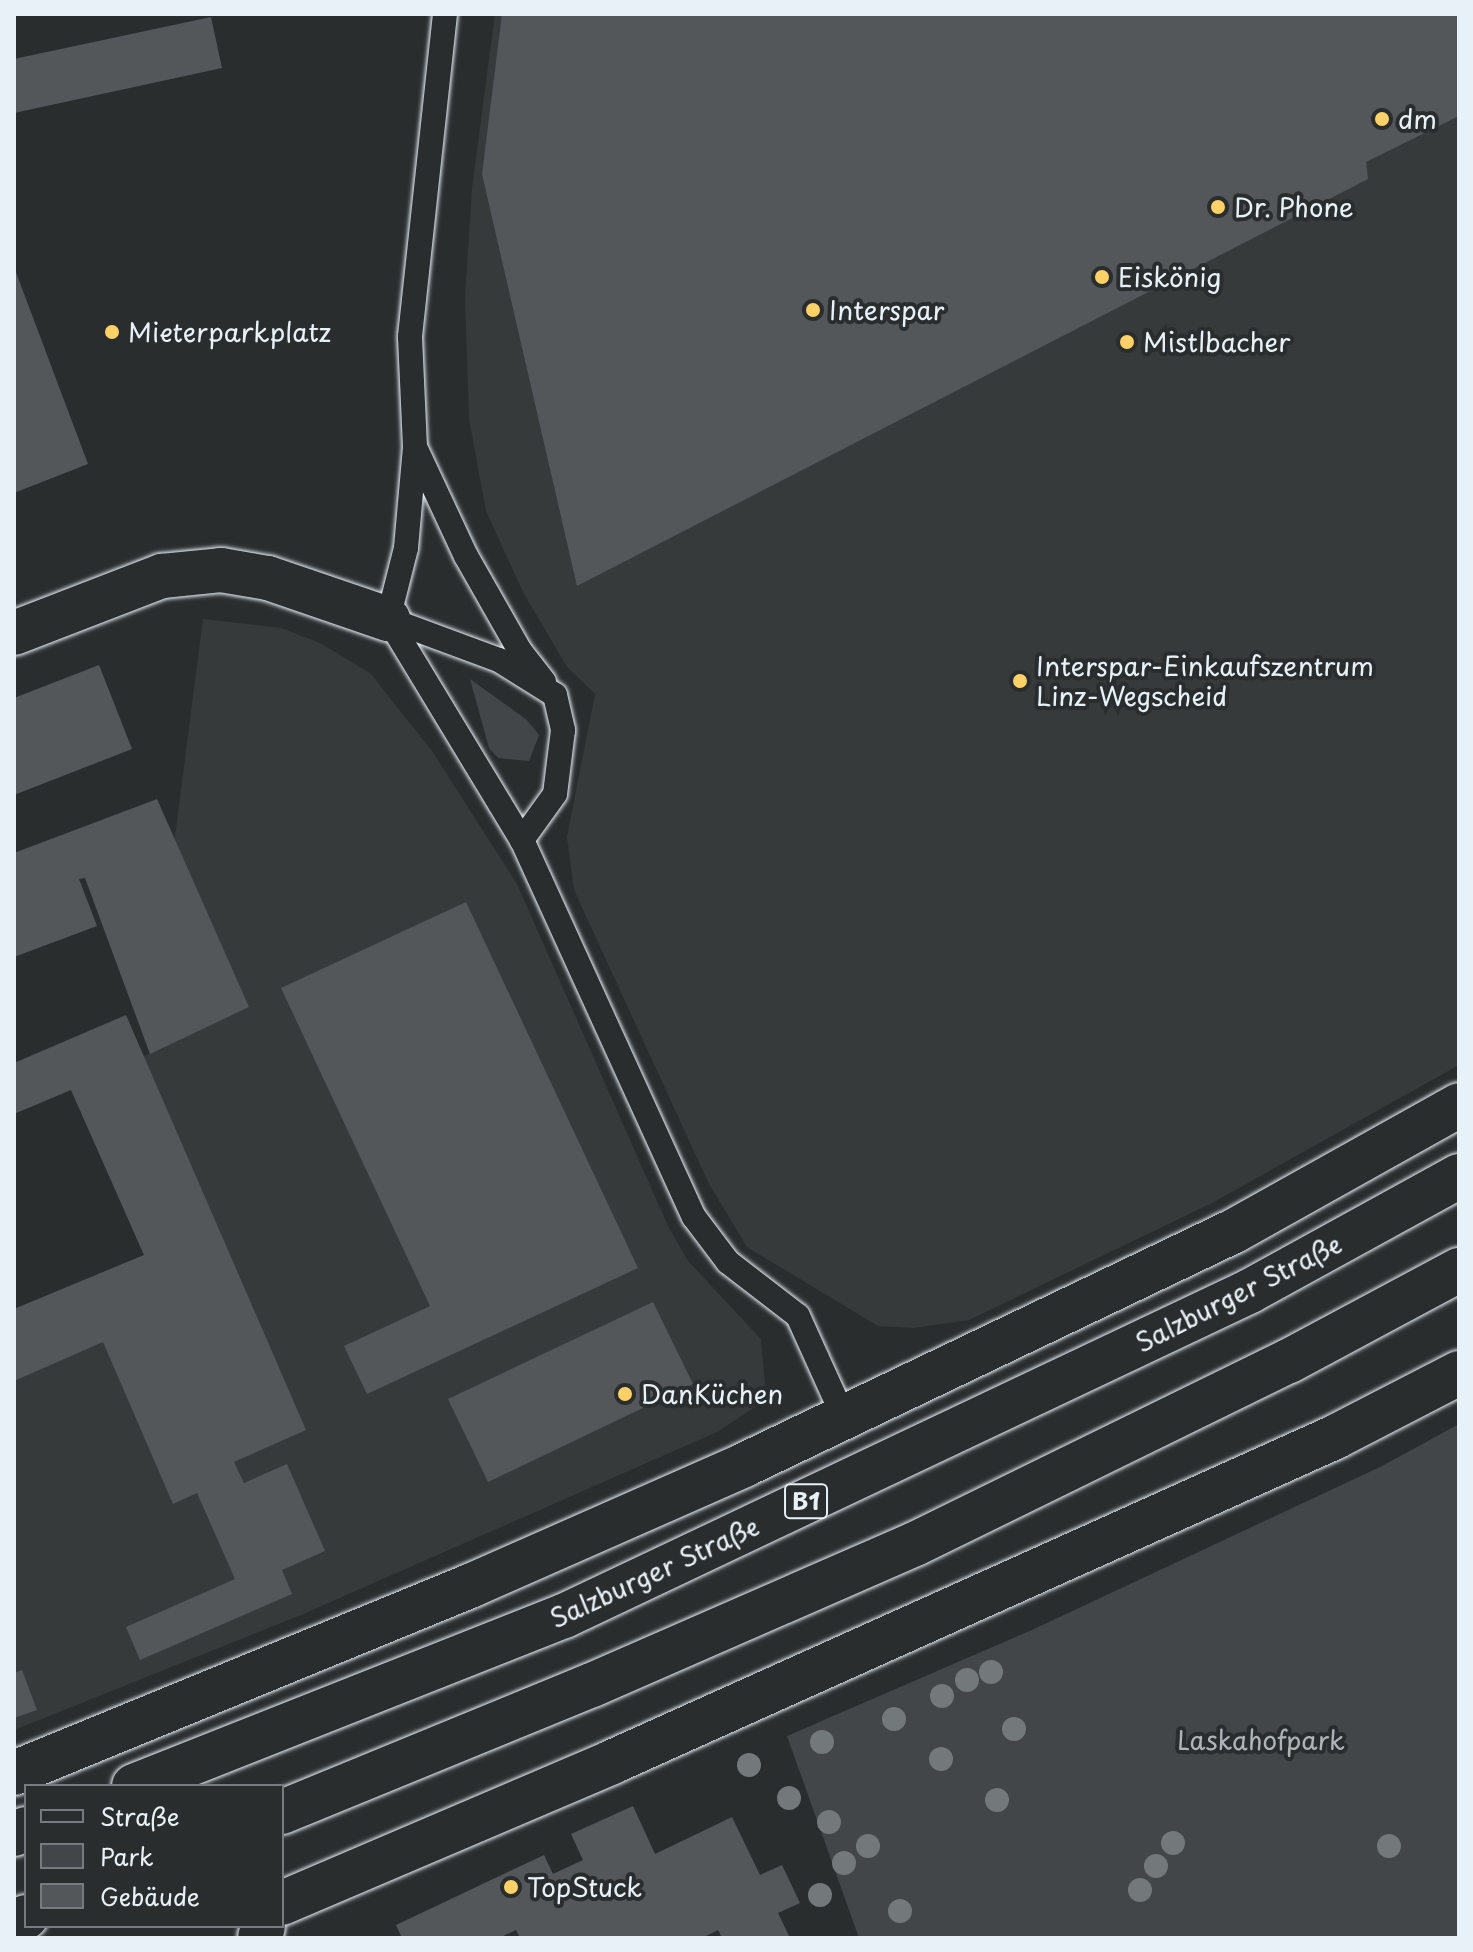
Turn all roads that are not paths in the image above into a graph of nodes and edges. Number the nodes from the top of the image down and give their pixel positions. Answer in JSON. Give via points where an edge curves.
{"nodes":[{"id":1,"x":445,"y":14,"type":"edge"},
{"id":2,"x":415,"y":447,"type":"junction"},
{"id":3,"x":388,"y":619,"type":"junction"},
{"id":4,"x":14,"y":633,"type":"edge"},
{"id":5,"x":555,"y":695,"type":"junction"},
{"id":6,"x":522,"y":840,"type":"junction"},
{"id":7,"x":1459,"y":1105,"type":"edge"},
{"id":8,"x":1459,"y":1176,"type":"edge"},
{"id":9,"x":1459,"y":1270,"type":"edge"},
{"id":10,"x":1459,"y":1373,"type":"edge"},
{"id":11,"x":844,"y":1418,"type":"junction"},
{"id":12,"x":14,"y":1773,"type":"edge"},
{"id":13,"x":139,"y":1784,"type":"edge"},
{"id":14,"x":284,"y":1811,"type":"edge"},
{"id":15,"x":284,"y":1916,"type":"edge"}],
"edges":[{"from":1,"to":2,"type":"lane","via":[[410,337]]},
{"from":2,"to":3,"type":"lane","via":[[406,548]]},
{"from":2,"to":5,"type":"lane","via":[[466,556],[520,651]]},
{"from":3,"to":4,"type":"street","via":[[268,578],[221,570],[162,576]]},
{"from":3,"to":5,"type":"lane","via":[[499,660]]},
{"from":3,"to":6,"type":"lane"},
{"from":5,"to":6,"type":"lane","via":[[563,730],[555,794]]},
{"from":6,"to":11,"type":"lane","via":[[694,1217],[728,1262],[798,1316]]},
{"from":7,"to":11,"type":"street","via":[[1234,1231]]},
{"from":8,"to":13,"type":"street","name":"Salzburger Straße","number":"B1","via":[[1250,1291],[564,1616]]},
{"from":9,"to":14,"type":"street","via":[[1289,1361],[915,1544]]},
{"from":10,"to":15,"type":"street","via":[[1321,1443],[612,1762]]},
{"from":11,"to":12,"type":"street","via":[[470,1586]]}]}
